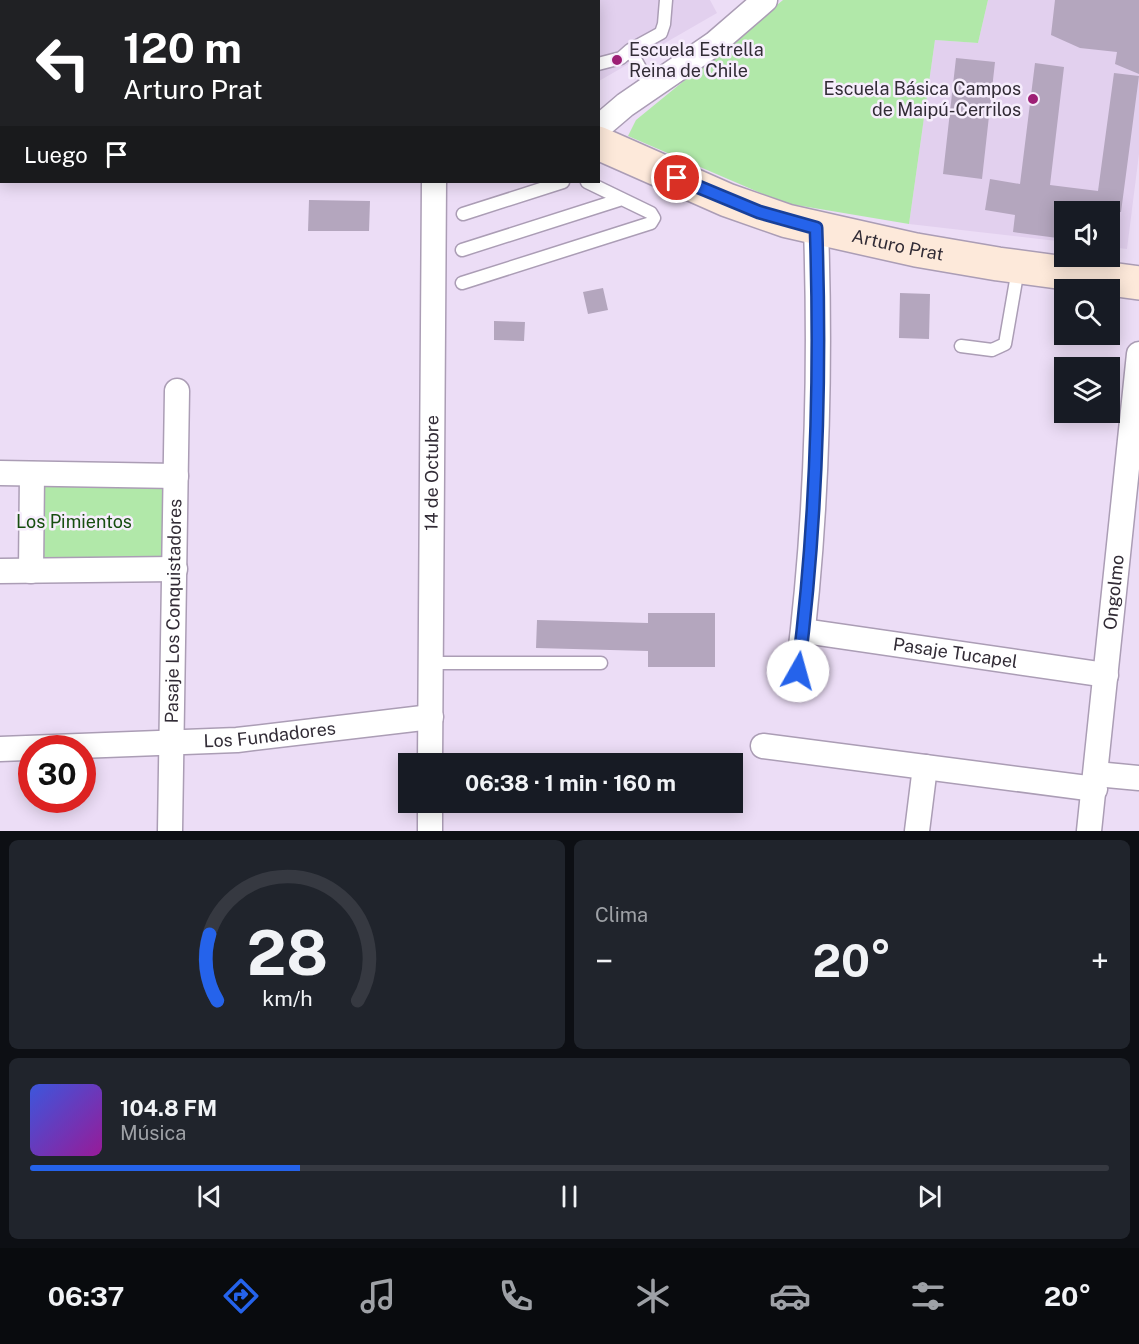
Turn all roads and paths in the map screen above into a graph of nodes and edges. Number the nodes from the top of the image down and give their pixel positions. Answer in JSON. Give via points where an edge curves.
{"nodes":[{"id":1,"x":666,"y":0,"type":"edge"},
{"id":2,"x":765,"y":0,"type":"edge"},
{"id":3,"x":630,"y":50,"type":"junction"},
{"id":4,"x":600,"y":63,"type":"edge"},
{"id":5,"x":651,"y":88,"type":"junction"},
{"id":6,"x":600,"y":126,"type":"edge"},
{"id":7,"x":600,"y":144,"type":"edge"},
{"id":8,"x":435,"y":183,"type":"edge"},
{"id":9,"x":560,"y":183,"type":"edge"},
{"id":10,"x":589,"y":183,"type":"edge"},
{"id":11,"x":622,"y":199,"type":"junction"},
{"id":12,"x":463,"y":214,"type":"dead end"},
{"id":13,"x":816,"y":228,"type":"junction"},
{"id":14,"x":462,"y":250,"type":"dead end"},
{"id":15,"x":1018,"y":267,"type":"junction"},
{"id":16,"x":462,"y":283,"type":"dead end"},
{"id":17,"x":1139,"y":283,"type":"edge"},
{"id":18,"x":961,"y":346,"type":"dead end"},
{"id":19,"x":1139,"y":354,"type":"edge"},
{"id":20,"x":177,"y":391,"type":"dead end"},
{"id":21,"x":0,"y":473,"type":"edge"},
{"id":22,"x":33,"y":474,"type":"junction"},
{"id":23,"x":176,"y":476,"type":"junction"},
{"id":24,"x":175,"y":569,"type":"junction"},
{"id":25,"x":31,"y":570,"type":"junction"},
{"id":26,"x":0,"y":571,"type":"edge"},
{"id":27,"x":804,"y":631,"type":"junction"},
{"id":28,"x":431,"y":663,"type":"junction"},
{"id":29,"x":601,"y":663,"type":"dead end"},
{"id":30,"x":798,"y":671,"type":"dead end"},
{"id":31,"x":1106,"y":675,"type":"junction"},
{"id":32,"x":431,"y":717,"type":"junction"},
{"id":33,"x":171,"y":744,"type":"junction"},
{"id":34,"x":763,"y":746,"type":"dead end"},
{"id":35,"x":0,"y":749,"type":"edge"},
{"id":36,"x":430,"y":753,"type":"edge"},
{"id":37,"x":925,"y":767,"type":"junction"},
{"id":38,"x":1139,"y":778,"type":"edge"},
{"id":39,"x":1096,"y":782,"type":"junction"},
{"id":40,"x":430,"y":813,"type":"edge"},
{"id":41,"x":170,"y":831,"type":"edge"},
{"id":42,"x":430,"y":831,"type":"edge"},
{"id":43,"x":917,"y":831,"type":"edge"},
{"id":44,"x":1089,"y":831,"type":"edge"}],
"edges":[{"from":1,"to":3,"type":"lane","via":[[661,33]]},
{"from":2,"to":5,"type":"street","via":[[714,44]]},
{"from":3,"to":4,"type":"lane","via":[[621,58]]},
{"from":3,"to":5,"type":"lane"},
{"from":5,"to":6,"type":"street"},
{"from":7,"to":13,"type":"street","name":"Arturo Prat","via":[[727,200]]},
{"from":8,"to":28,"type":"street","name":"14 de Octubre"},
{"from":9,"to":12,"type":"lane"},
{"from":10,"to":11,"type":"lane"},
{"from":11,"to":14,"type":"lane"},
{"from":11,"to":16,"type":"lane","via":[[651,213],[654,219]]},
{"from":13,"to":15,"type":"street","name":"Arturo Prat"},
{"from":13,"to":27,"type":"street","via":[[818,438]]},
{"from":15,"to":17,"type":"street","name":"Arturo Prat"},
{"from":15,"to":18,"type":"lane","via":[[1005,344],[992,350]]},
{"from":19,"to":31,"type":"street","name":"Ongolmo"},
{"from":20,"to":23,"type":"street","name":"Pasaje Los Conquistadores"},
{"from":21,"to":22,"type":"street"},
{"from":22,"to":23,"type":"street"},
{"from":22,"to":25,"type":"street"},
{"from":23,"to":24,"type":"street","name":"Pasaje Los Conquistadores"},
{"from":24,"to":25,"type":"street"},
{"from":24,"to":33,"type":"street","name":"Pasaje Los Conquistadores"},
{"from":25,"to":26,"type":"street"},
{"from":27,"to":30,"type":"street"},
{"from":27,"to":31,"type":"street","name":"Pasaje Tucapel"},
{"from":28,"to":29,"type":"lane"},
{"from":28,"to":32,"type":"street","name":"14 de Octubre"},
{"from":31,"to":39,"type":"street","name":"Ongolmo"},
{"from":32,"to":33,"type":"street","name":"Los Fundadores"},
{"from":32,"to":36,"type":"street","name":"14 de Octubre"},
{"from":33,"to":35,"type":"street","name":"Los Fundadores"},
{"from":33,"to":41,"type":"street","name":"Pasaje Los Conquistadores"},
{"from":34,"to":37,"type":"street"},
{"from":37,"to":39,"type":"street"},
{"from":37,"to":43,"type":"street"},
{"from":38,"to":39,"type":"street"},
{"from":39,"to":44,"type":"street","name":"Ongolmo"},
{"from":40,"to":42,"type":"street"}]}
